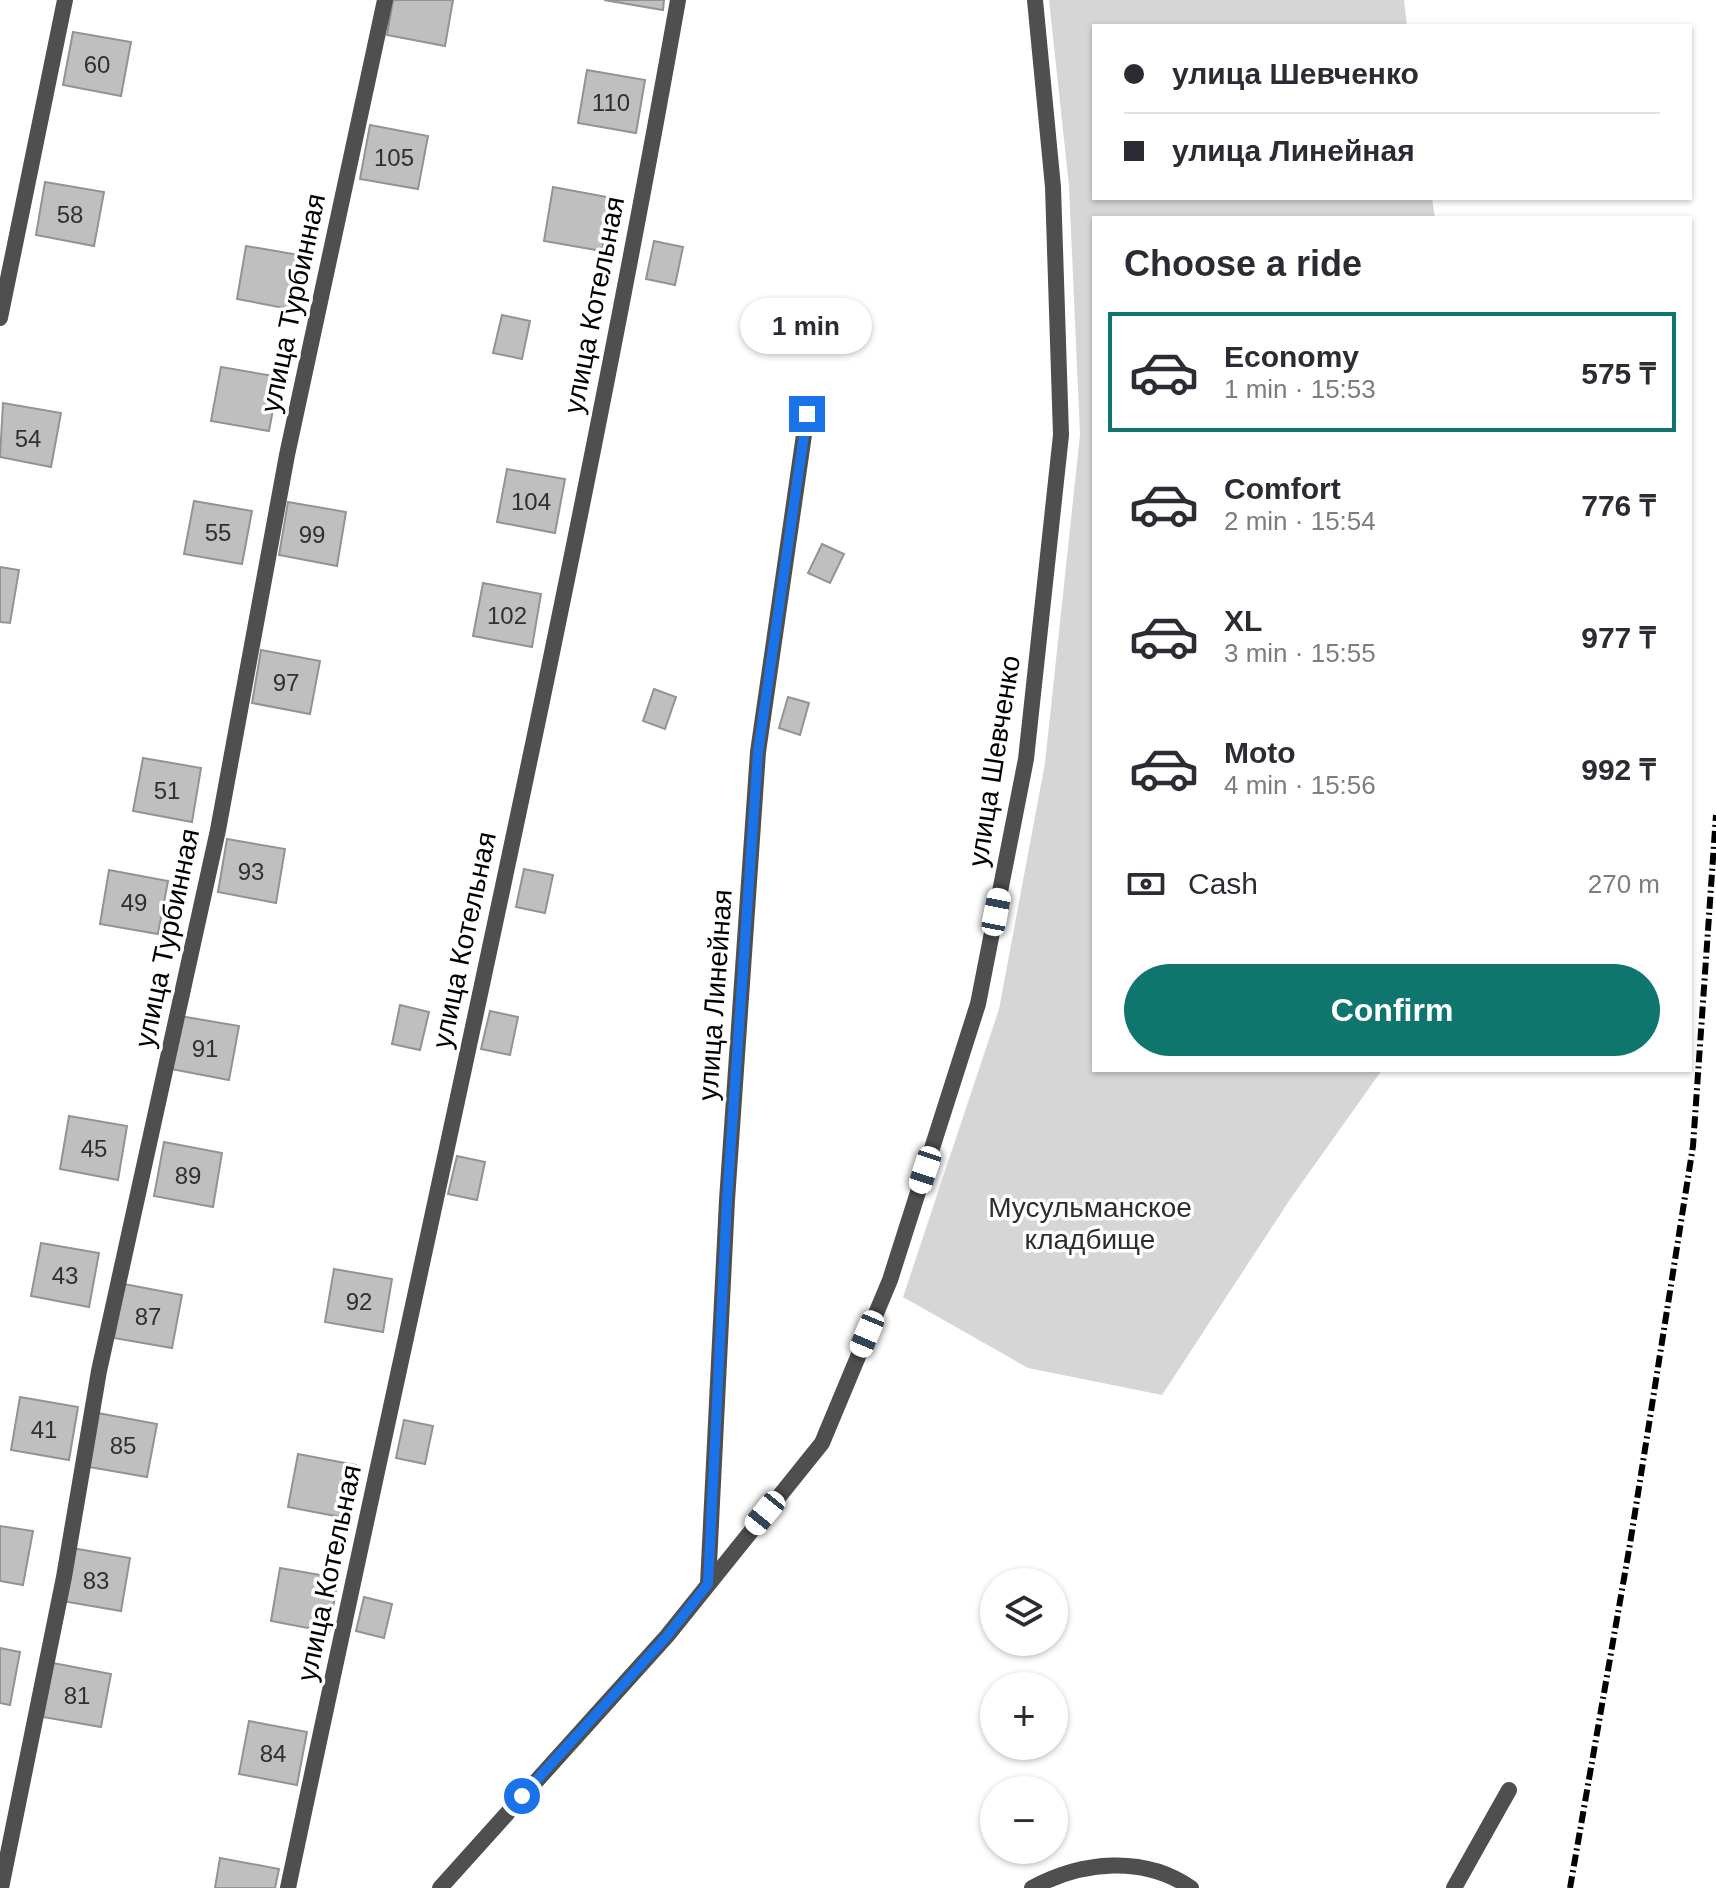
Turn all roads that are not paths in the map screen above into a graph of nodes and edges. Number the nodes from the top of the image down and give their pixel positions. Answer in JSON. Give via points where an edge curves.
{"nodes":[{"id":1,"x":65,"y":0,"type":"edge"},
{"id":2,"x":385,"y":0,"type":"edge"},
{"id":3,"x":678,"y":0,"type":"edge"},
{"id":4,"x":1035,"y":0,"type":"edge"},
{"id":5,"x":0,"y":318,"type":"edge"},
{"id":6,"x":807,"y":414,"type":"dead end"},
{"id":7,"x":708,"y":1584,"type":"junction"},
{"id":8,"x":1509,"y":1790,"type":"dead end"},
{"id":9,"x":1,"y":1888,"type":"edge"},
{"id":10,"x":288,"y":1888,"type":"edge"},
{"id":11,"x":440,"y":1888,"type":"edge"},
{"id":12,"x":1032,"y":1888,"type":"edge"},
{"id":13,"x":1191,"y":1888,"type":"edge"},
{"id":14,"x":1454,"y":1888,"type":"edge"}],
"edges":[{"from":1,"to":5,"type":"street"},
{"from":2,"to":9,"type":"street","name":"улица Турбинная","via":[[287,455],[218,830],[99,1371]]},
{"from":3,"to":10,"type":"street","name":"улица Котельная","via":[[536,724]]},
{"from":4,"to":7,"type":"street","name":"улица Шевченко","via":[[1053,187],[1061,435],[1026,759],[978,1004],[890,1280],[822,1443]]},
{"from":6,"to":7,"type":"street","name":"улица Линейная","via":[[758,752],[727,1200]]},
{"from":7,"to":11,"type":"street","name":"улица Шевченко"},
{"from":8,"to":14,"type":"street"},
{"from":12,"to":13,"type":"street","via":[[1070,1872],[1126,1864],[1164,1871]]}]}
